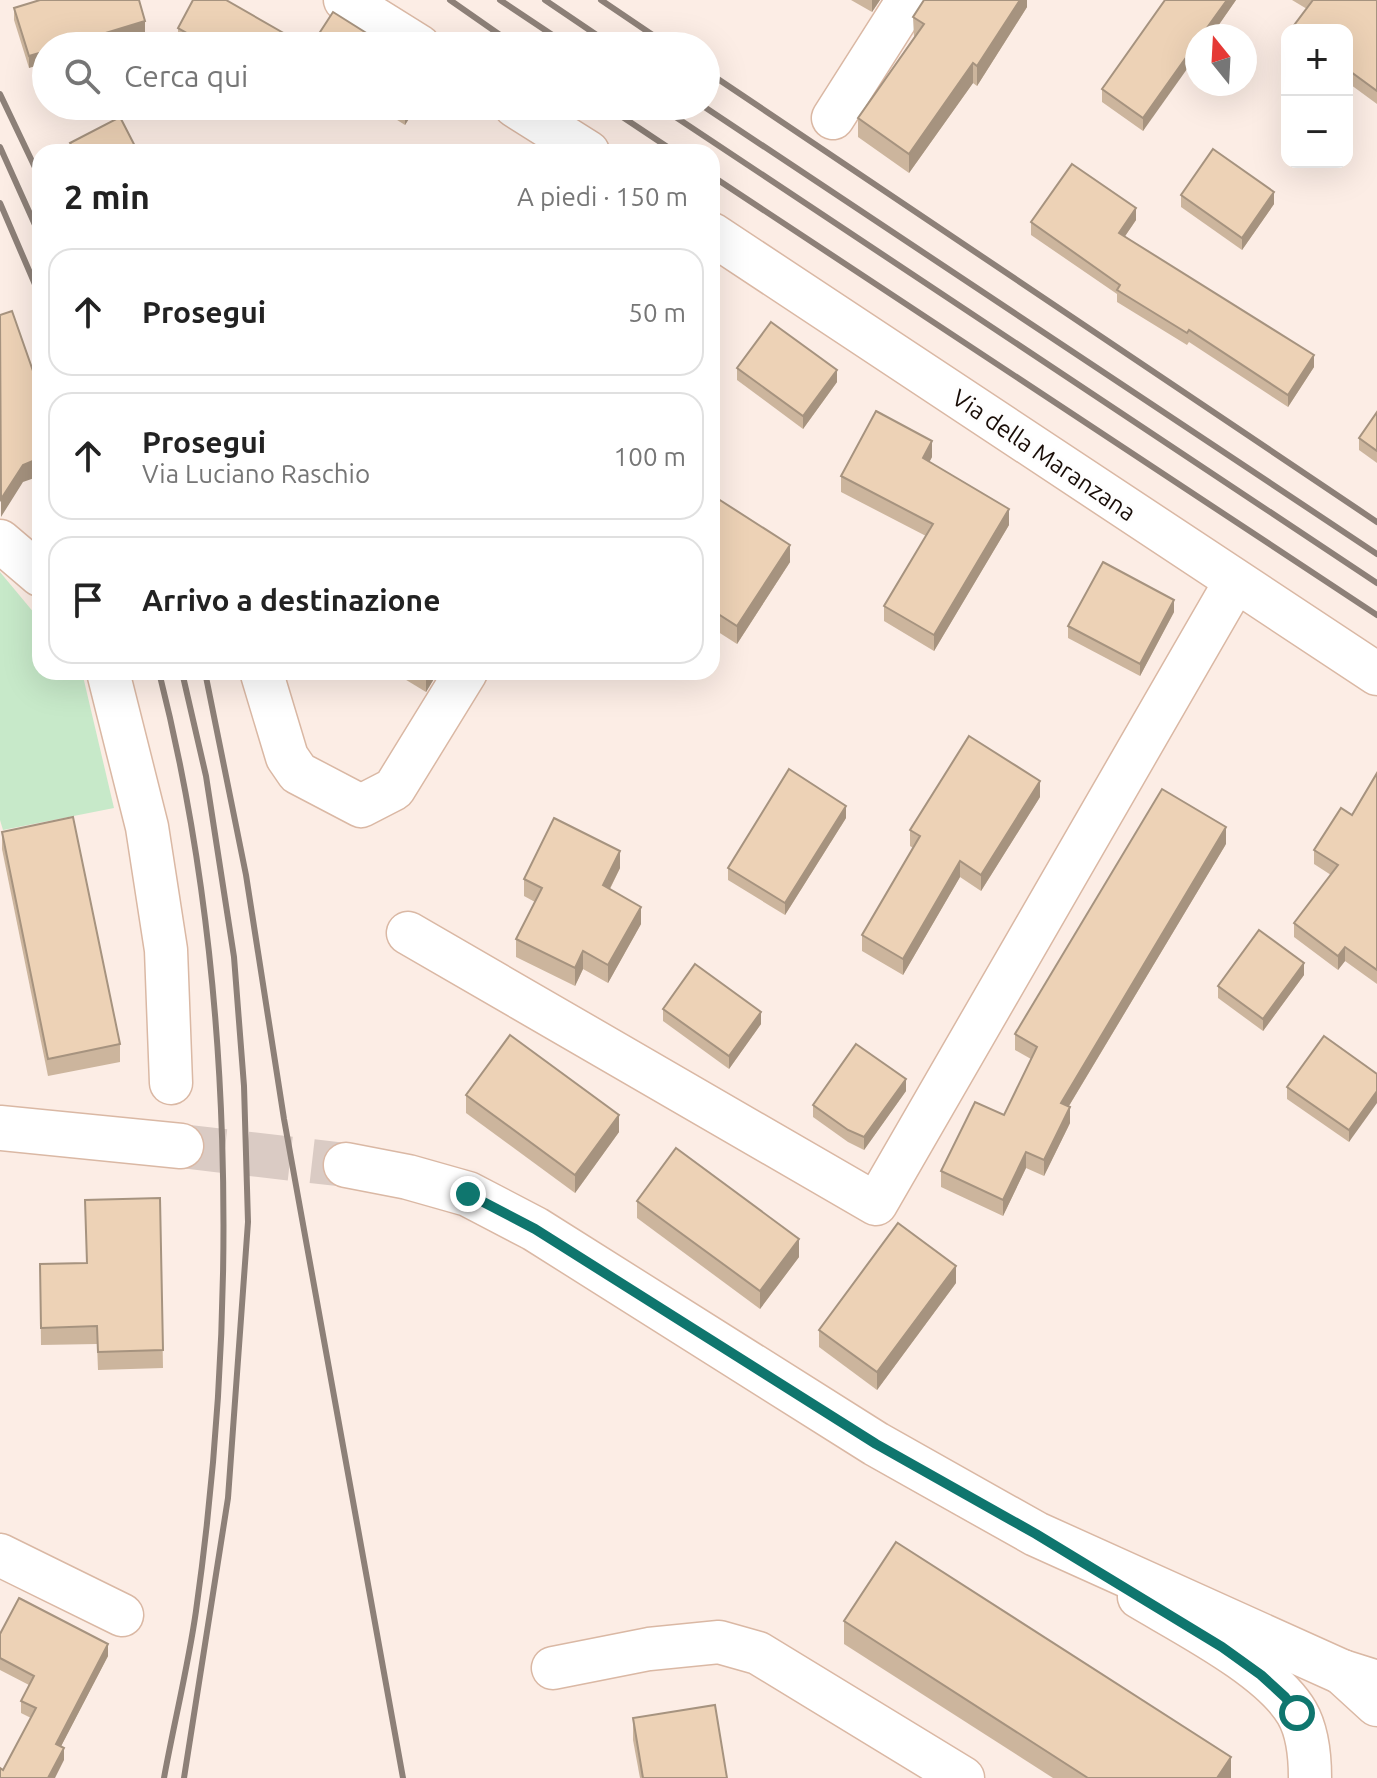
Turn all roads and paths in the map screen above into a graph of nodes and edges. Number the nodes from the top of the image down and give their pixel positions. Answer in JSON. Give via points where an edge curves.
{"nodes":[{"id":1,"x":345,"y":0,"type":"edge"},
{"id":2,"x":908,"y":0,"type":"edge"},
{"id":3,"x":396,"y":32,"type":"edge"},
{"id":4,"x":833,"y":118,"type":"dead end"},
{"id":5,"x":537,"y":120,"type":"edge"},
{"id":6,"x":575,"y":144,"type":"edge"},
{"id":7,"x":720,"y":250,"type":"edge"},
{"id":8,"x":0,"y":541,"type":"edge"},
{"id":9,"x":32,"y":568,"type":"edge"},
{"id":10,"x":1235,"y":582,"type":"junction"},
{"id":11,"x":1377,"y":674,"type":"edge"},
{"id":12,"x":110,"y":680,"type":"edge"},
{"id":13,"x":264,"y":680,"type":"edge"},
{"id":14,"x":461,"y":680,"type":"edge"},
{"id":15,"x":408,"y":933,"type":"dead end"},
{"id":16,"x":171,"y":1083,"type":"dead end"},
{"id":17,"x":0,"y":1128,"type":"edge"},
{"id":18,"x":181,"y":1146,"type":"tunnel mouth"},
{"id":19,"x":346,"y":1165,"type":"tunnel mouth"},
{"id":20,"x":1036,"y":1534,"type":"junction"},
{"id":21,"x":0,"y":1555,"type":"edge"},
{"id":22,"x":122,"y":1615,"type":"dead end"},
{"id":23,"x":553,"y":1668,"type":"dead end"},
{"id":24,"x":1360,"y":1677,"type":"edge"},
{"id":25,"x":1377,"y":1704,"type":"edge"},
{"id":26,"x":963,"y":1778,"type":"edge"},
{"id":27,"x":1310,"y":1778,"type":"edge"}],
"edges":[{"from":1,"to":3,"type":"street"},
{"from":2,"to":4,"type":"street"},
{"from":5,"to":6,"type":"street"},
{"from":7,"to":10,"type":"street","name":"Via della Maranzana"},
{"from":8,"to":9,"type":"street"},
{"from":10,"to":11,"type":"street","name":"Via della Maranzana"},
{"from":10,"to":15,"type":"street","via":[[876,1204]]},
{"from":12,"to":16,"type":"street","via":[[147,827],[166,950]]},
{"from":13,"to":14,"type":"street","via":[[287,757],[298,773],[361,806],[394,789]]},
{"from":17,"to":18,"type":"street"},
{"from":19,"to":20,"type":"street","via":[[468,1194],[535,1229],[876,1444]]},
{"from":20,"to":24,"type":"street"},
{"from":20,"to":27,"type":"street","via":[[1261,1675],[1297,1713],[1306,1735]]},
{"from":21,"to":22,"type":"street"},
{"from":23,"to":26,"type":"street","via":[[719,1642],[758,1653]]},
{"from":24,"to":25,"type":"street"}]}
